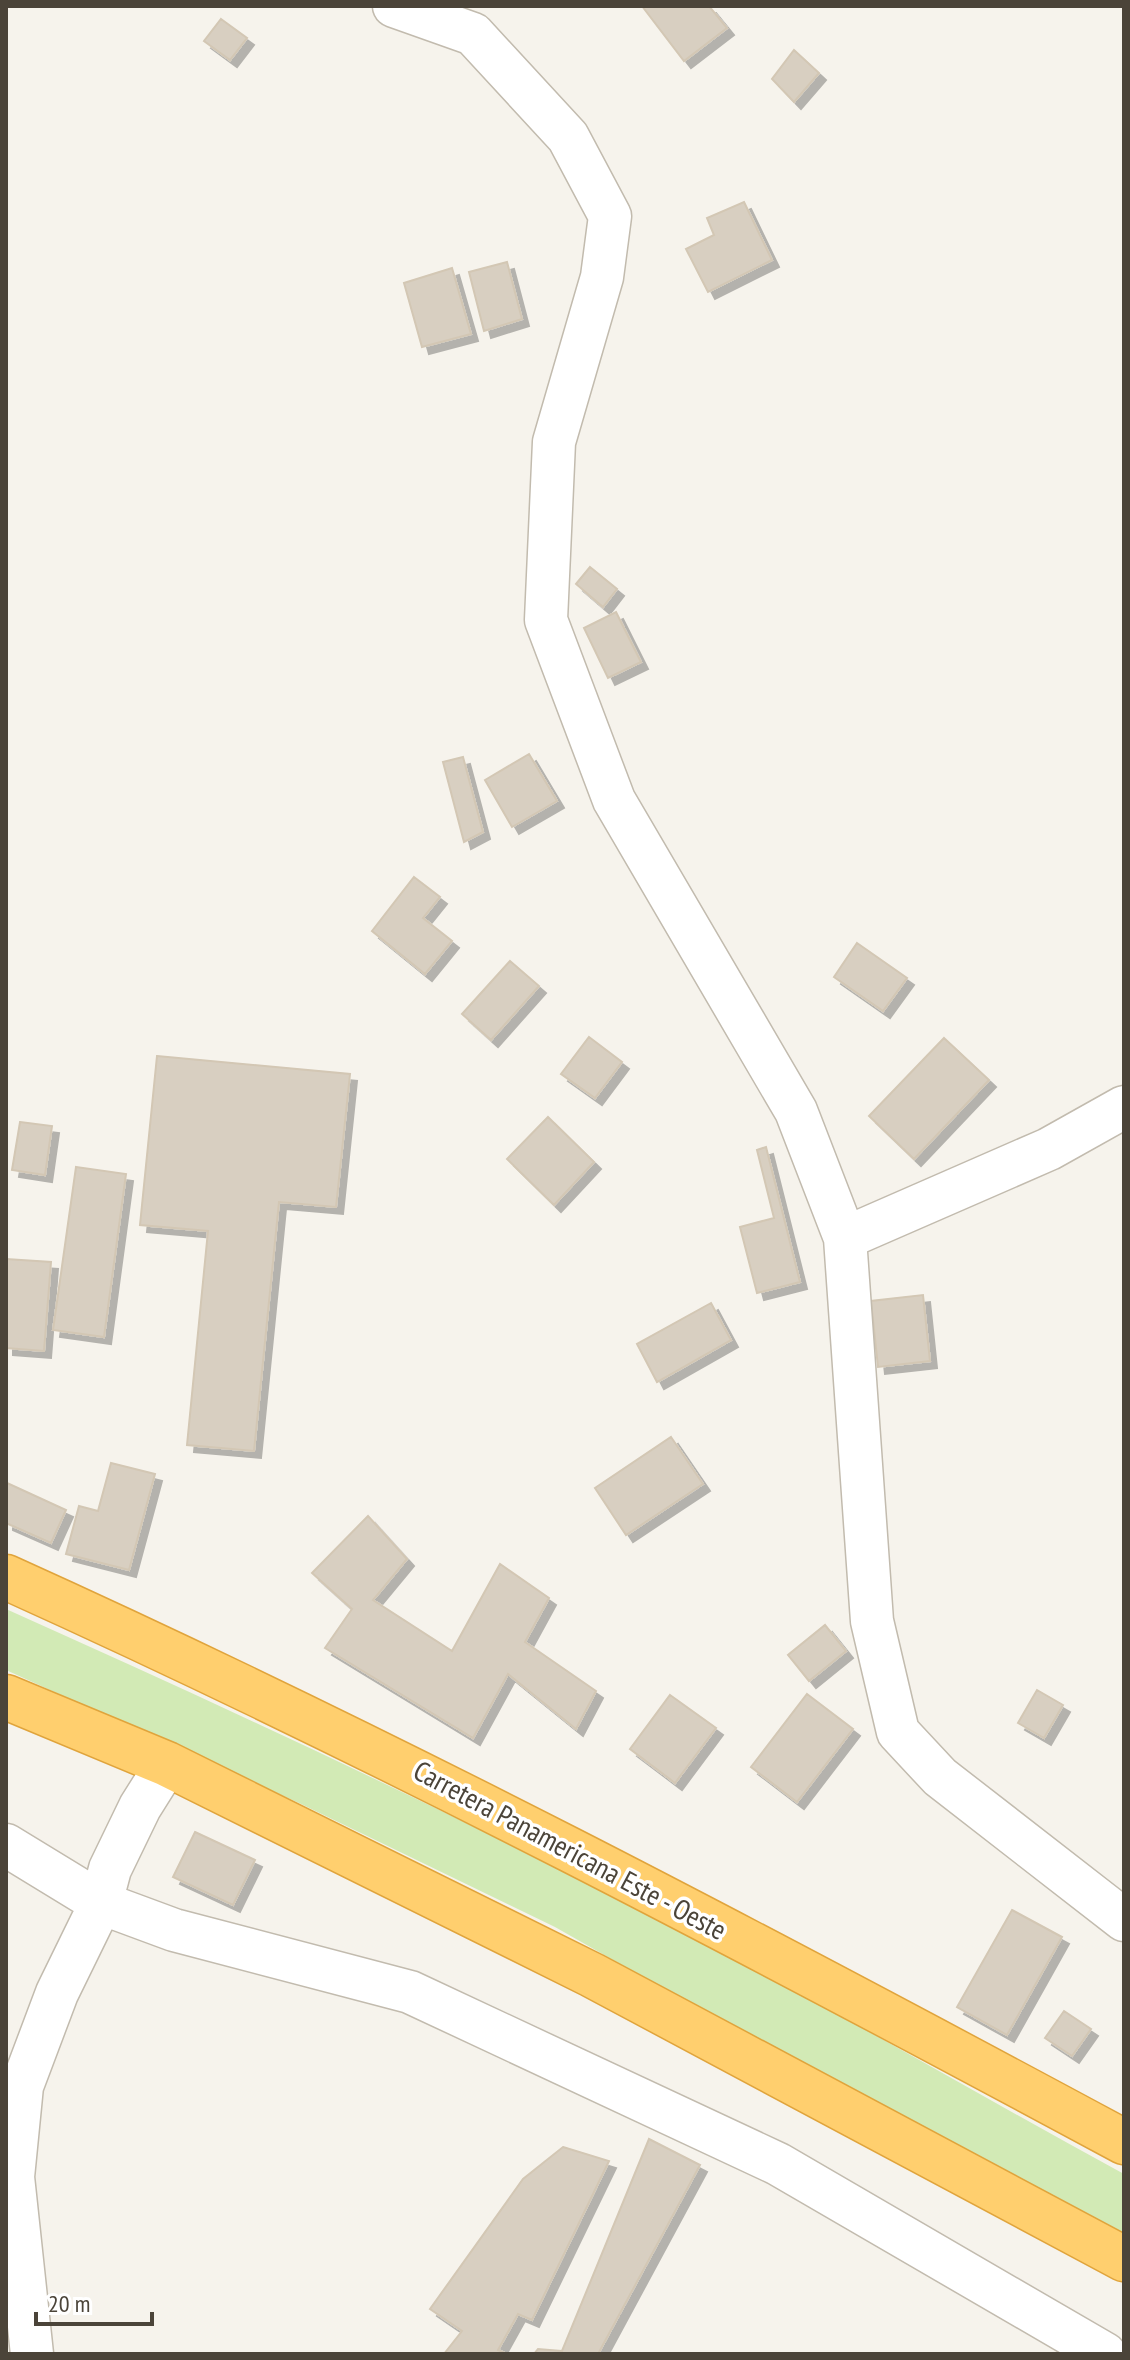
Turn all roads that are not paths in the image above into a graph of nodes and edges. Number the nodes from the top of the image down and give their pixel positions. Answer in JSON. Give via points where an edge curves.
{"nodes":[{"id":1,"x":394,"y":6,"type":"edge"},
{"id":2,"x":1124,"y":1107,"type":"edge"},
{"id":3,"x":845,"y":1238,"type":"junction"},
{"id":4,"x":6,"y":1577,"type":"edge"},
{"id":5,"x":6,"y":1697,"type":"edge"},
{"id":6,"x":167,"y":1764,"type":"junction"},
{"id":7,"x":6,"y":1845,"type":"edge"},
{"id":8,"x":101,"y":1903,"type":"junction"},
{"id":9,"x":1124,"y":1920,"type":"edge"},
{"id":10,"x":1124,"y":2142,"type":"edge"},
{"id":11,"x":1124,"y":2259,"type":"edge"},
{"id":12,"x":32,"y":2354,"type":"edge"},
{"id":13,"x":1105,"y":2354,"type":"edge"}],
"edges":[{"from":1,"to":3,"type":"street","via":[[473,34],[568,137],[610,216],[602,277],[554,442],[546,620],[614,800],[796,1111]]},
{"from":2,"to":3,"type":"street","via":[[1049,1149]]},
{"from":3,"to":9,"type":"street","via":[[872,1621],[898,1732],[940,1777]]},
{"from":4,"to":10,"type":"highway","name":"Carretera Panamericana Este - Oeste","via":[[539,1831]]},
{"from":5,"to":6,"type":"highway"},
{"from":6,"to":8,"type":"street","via":[[120,1847]]},
{"from":6,"to":11,"type":"highway","via":[[592,1975]]},
{"from":7,"to":8,"type":"street"},
{"from":8,"to":12,"type":"street","via":[[57,1993],[22,2086],[13,2177]]},
{"from":8,"to":13,"type":"street","via":[[174,1930],[410,1992],[778,2164]]}]}
